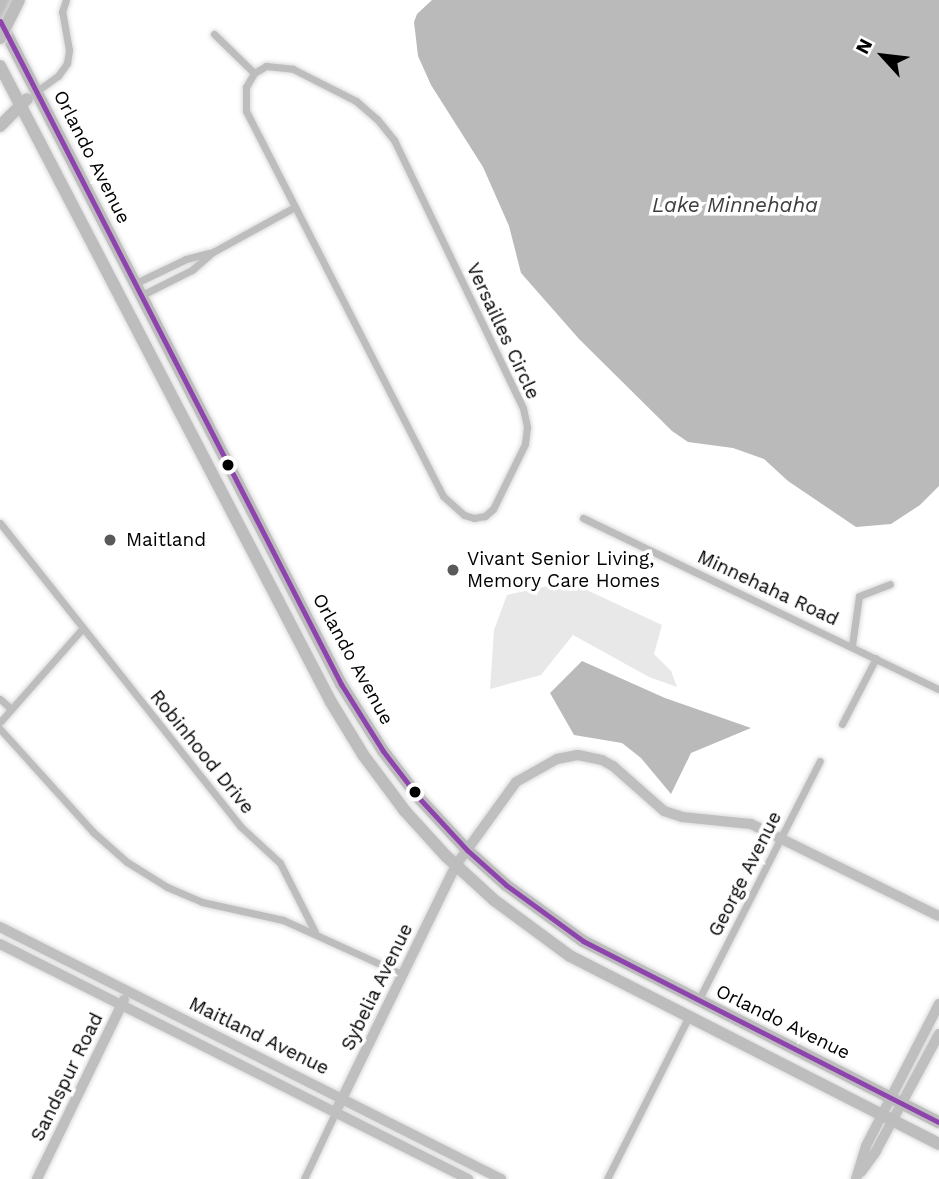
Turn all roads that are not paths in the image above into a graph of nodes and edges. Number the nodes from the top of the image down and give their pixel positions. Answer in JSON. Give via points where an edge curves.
{"nodes":[{"id":1,"x":7,"y":0,"type":"edge"},
{"id":2,"x":19,"y":0,"type":"edge"},
{"id":3,"x":66,"y":0,"type":"edge"},
{"id":4,"x":0,"y":13,"type":"edge"},
{"id":5,"x":0,"y":21,"type":"edge"},
{"id":6,"x":214,"y":34,"type":"dead end"},
{"id":7,"x":0,"y":38,"type":"edge"},
{"id":8,"x":0,"y":66,"type":"edge"},
{"id":9,"x":254,"y":73,"type":"junction"},
{"id":10,"x":37,"y":91,"type":"junction"},
{"id":11,"x":20,"y":104,"type":"junction"},
{"id":12,"x":0,"y":126,"type":"edge"},
{"id":13,"x":293,"y":208,"type":"junction"},
{"id":14,"x":213,"y":252,"type":"junction"},
{"id":15,"x":107,"y":268,"type":"junction"},
{"id":16,"x":139,"y":289,"type":"junction"},
{"id":17,"x":122,"y":299,"type":"junction"},
{"id":18,"x":153,"y":317,"type":"junction"},
{"id":19,"x":246,"y":498,"type":"junction"},
{"id":20,"x":233,"y":513,"type":"junction"},
{"id":21,"x":583,"y":518,"type":"dead end"},
{"id":22,"x":0,"y":523,"type":"edge"},
{"id":23,"x":890,"y":584,"type":"dead end"},
{"id":24,"x":83,"y":628,"type":"junction"},
{"id":25,"x":852,"y":645,"type":"junction"},
{"id":26,"x":876,"y":658,"type":"junction"},
{"id":27,"x":939,"y":689,"type":"edge"},
{"id":28,"x":0,"y":699,"type":"edge"},
{"id":29,"x":10,"y":708,"type":"junction"},
{"id":30,"x":0,"y":722,"type":"edge"},
{"id":31,"x":842,"y":724,"type":"dead end"},
{"id":32,"x":0,"y":729,"type":"edge"},
{"id":33,"x":820,"y":761,"type":"dead end"},
{"id":34,"x":780,"y":838,"type":"junction"},
{"id":35,"x":467,"y":850,"type":"junction"},
{"id":36,"x":456,"y":865,"type":"junction"},
{"id":37,"x":939,"y":916,"type":"edge"},
{"id":38,"x":0,"y":927,"type":"edge"},
{"id":39,"x":315,"y":932,"type":"junction"},
{"id":40,"x":0,"y":944,"type":"edge"},
{"id":41,"x":402,"y":974,"type":"junction"},
{"id":42,"x":128,"y":991,"type":"junction"},
{"id":43,"x":698,"y":1001,"type":"junction"},
{"id":44,"x":122,"y":1004,"type":"junction"},
{"id":45,"x":939,"y":1004,"type":"edge"},
{"id":46,"x":688,"y":1018,"type":"junction"},
{"id":47,"x":939,"y":1034,"type":"edge"},
{"id":48,"x":343,"y":1097,"type":"junction"},
{"id":49,"x":897,"y":1100,"type":"junction"},
{"id":50,"x":336,"y":1111,"type":"junction"},
{"id":51,"x":887,"y":1118,"type":"junction"},
{"id":52,"x":939,"y":1122,"type":"edge"},
{"id":53,"x":939,"y":1144,"type":"edge"},
{"id":54,"x":856,"y":1178,"type":"edge"},
{"id":55,"x":37,"y":1179,"type":"edge"},
{"id":56,"x":304,"y":1179,"type":"edge"},
{"id":57,"x":468,"y":1179,"type":"edge"},
{"id":58,"x":501,"y":1179,"type":"edge"},
{"id":59,"x":607,"y":1179,"type":"edge"}],
"edges":[{"from":1,"to":4,"type":"main road"},
{"from":2,"to":7,"type":"main road","bridge":true},
{"from":3,"to":10,"type":"street","via":[[62,12],[67,63]]},
{"from":5,"to":10,"type":"main road","name":"Orlando Avenue"},
{"from":6,"to":9,"type":"street"},
{"from":8,"to":11,"type":"main road","name":"Orlando Avenue"},
{"from":9,"to":13,"type":"street","name":"Versailles Circle","via":[[246,87],[246,111]]},
{"from":9,"to":13,"type":"street","name":"Versailles Circle","via":[[265,66],[293,69],[356,101],[394,140],[523,408],[525,444],[494,509],[485,516],[464,515],[443,496]]},
{"from":10,"to":11,"type":"main road"},
{"from":10,"to":16,"type":"main road","name":"Orlando Avenue"},
{"from":11,"to":12,"type":"main road"},
{"from":11,"to":15,"type":"main road","name":"Orlando Avenue"},
{"from":13,"to":14,"type":"street"},
{"from":14,"to":16,"type":"street","via":[[186,259]]},
{"from":14,"to":16,"type":"street","via":[[192,270]]},
{"from":15,"to":16,"type":"main road","via":[[128,288]]},
{"from":15,"to":17,"type":"main road","name":"Orlando Avenue"},
{"from":16,"to":18,"type":"main road","name":"Orlando Avenue"},
{"from":17,"to":18,"type":"main road"},
{"from":17,"to":20,"type":"main road","name":"Orlando Avenue"},
{"from":18,"to":19,"type":"main road","name":"Orlando Avenue"},
{"from":19,"to":20,"type":"street"},
{"from":19,"to":35,"type":"main road","name":"Orlando Avenue","via":[[351,702],[401,776]]},
{"from":20,"to":36,"type":"main road","name":"Orlando Avenue","via":[[349,733],[405,811]]},
{"from":21,"to":25,"type":"street","name":"Minnehaha Road"},
{"from":22,"to":24,"type":"street","name":"Robinhood Drive"},
{"from":23,"to":25,"type":"street","via":[[859,596]]},
{"from":24,"to":29,"type":"street"},
{"from":24,"to":39,"type":"street","name":"Robinhood Drive","via":[[240,827],[281,863]]},
{"from":25,"to":26,"type":"street","name":"Minnehaha Road"},
{"from":26,"to":27,"type":"street","name":"Minnehaha Road"},
{"from":26,"to":31,"type":"street"},
{"from":28,"to":29,"type":"street"},
{"from":29,"to":30,"type":"street"},
{"from":32,"to":39,"type":"street","via":[[93,832],[127,862],[202,902]]},
{"from":33,"to":34,"type":"street","name":"George Avenue"},
{"from":34,"to":35,"type":"main road","name":"Sybelia Avenue","via":[[751,824],[664,811],[613,766],[578,755],[543,764],[516,782]]},
{"from":34,"to":37,"type":"main road","name":"Sybelia Avenue"},
{"from":34,"to":43,"type":"street","name":"George Avenue"},
{"from":35,"to":36,"type":"main road","name":"Sybelia Avenue"},
{"from":35,"to":43,"type":"main road","name":"Orlando Avenue","via":[[583,941]]},
{"from":36,"to":41,"type":"main road","name":"Sybelia Avenue"},
{"from":36,"to":46,"type":"main road","name":"Orlando Avenue","via":[[561,950]]},
{"from":38,"to":42,"type":"main road","name":"Maitland Avenue"},
{"from":39,"to":41,"type":"street"},
{"from":40,"to":44,"type":"main road","name":"Maitland Avenue"},
{"from":41,"to":48,"type":"main road","name":"Sybelia Avenue"},
{"from":42,"to":44,"type":"main road","name":"Sandspur Road"},
{"from":42,"to":48,"type":"main road","name":"Maitland Avenue"},
{"from":43,"to":49,"type":"main road","name":"Orlando Avenue"},
{"from":44,"to":50,"type":"main road","name":"Maitland Avenue"},
{"from":44,"to":55,"type":"main road","name":"Sandspur Road"},
{"from":45,"to":49,"type":"main road"},
{"from":46,"to":51,"type":"main road","name":"Orlando Avenue"},
{"from":46,"to":59,"type":"street"},
{"from":47,"to":49,"type":"main road"},
{"from":48,"to":50,"type":"main road","name":"Sybelia Avenue"},
{"from":48,"to":58,"type":"main road","name":"Maitland Avenue"},
{"from":49,"to":51,"type":"main road"},
{"from":49,"to":52,"type":"main road","name":"Orlando Avenue"},
{"from":50,"to":56,"type":"street","name":"Sybelia Avenue"},
{"from":50,"to":57,"type":"main road","name":"Maitland Avenue"},
{"from":51,"to":53,"type":"main road","name":"Orlando Avenue"},
{"from":51,"to":54,"type":"main road","via":[[866,1146]]}]}
